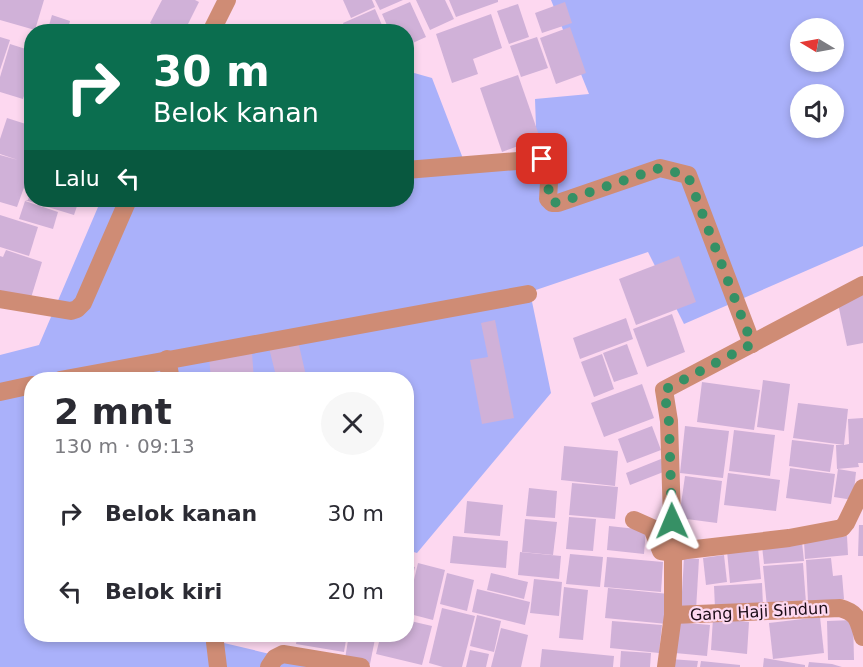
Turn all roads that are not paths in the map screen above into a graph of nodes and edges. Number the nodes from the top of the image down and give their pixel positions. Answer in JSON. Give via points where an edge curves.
{"nodes":[{"id":1,"x":227,"y":0,"type":"edge"},
{"id":2,"x":215,"y":24,"type":"edge"},
{"id":3,"x":414,"y":169,"type":"edge"},
{"id":4,"x":125,"y":207,"type":"edge"},
{"id":5,"x":863,"y":285,"type":"edge"},
{"id":6,"x":528,"y":294,"type":"dead end"},
{"id":7,"x":0,"y":298,"type":"edge"},
{"id":8,"x":752,"y":344,"type":"junction"},
{"id":9,"x":167,"y":359,"type":"junction"},
{"id":10,"x":101,"y":372,"type":"edge"},
{"id":11,"x":169,"y":372,"type":"edge"},
{"id":12,"x":24,"y":388,"type":"edge"},
{"id":13,"x":0,"y":392,"type":"edge"},
{"id":14,"x":863,"y":488,"type":"edge"},
{"id":15,"x":634,"y":520,"type":"dead end"},
{"id":16,"x":673,"y":554,"type":"junction"},
{"id":17,"x":673,"y":615,"type":"junction"},
{"id":18,"x":863,"y":637,"type":"edge"},
{"id":19,"x":215,"y":642,"type":"edge"},
{"id":20,"x":218,"y":667,"type":"edge"},
{"id":21,"x":269,"y":667,"type":"edge"},
{"id":22,"x":361,"y":667,"type":"edge"},
{"id":23,"x":666,"y":667,"type":"edge"}],
"edges":[{"from":1,"to":2,"type":"street"},
{"from":3,"to":8,"type":"street","via":[[542,159],[549,161],[550,166],[548,199],[558,203],[660,168],[688,176]]},
{"from":4,"to":7,"type":"street","via":[[77,309]]},
{"from":5,"to":8,"type":"street"},
{"from":6,"to":9,"type":"street"},
{"from":8,"to":16,"type":"street","via":[[664,390],[669,422]]},
{"from":9,"to":10,"type":"street"},
{"from":9,"to":11,"type":"street"},
{"from":12,"to":13,"type":"street"},
{"from":14,"to":16,"type":"street","via":[[842,528]]},
{"from":15,"to":16,"type":"street","via":[[652,528],[661,551]]},
{"from":16,"to":17,"type":"street"},
{"from":17,"to":18,"type":"street","name":"Gang Haji Sindun","via":[[840,608],[857,616]]},
{"from":17,"to":23,"type":"street"},
{"from":19,"to":20,"type":"street"},
{"from":21,"to":22,"type":"street","via":[[283,654]]}]}
